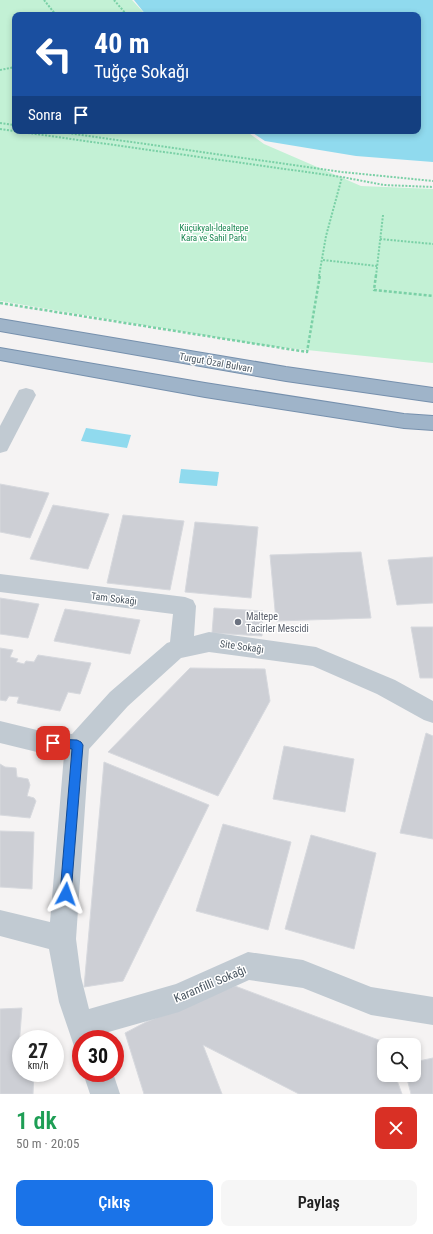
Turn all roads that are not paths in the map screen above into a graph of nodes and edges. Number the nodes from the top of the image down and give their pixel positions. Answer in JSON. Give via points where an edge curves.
{"nodes":[{"id":1,"x":0,"y":325,"type":"edge"},
{"id":2,"x":0,"y":354,"type":"edge"},
{"id":3,"x":26,"y":395,"type":"dead end"},
{"id":4,"x":433,"y":395,"type":"edge"},
{"id":5,"x":433,"y":423,"type":"edge"},
{"id":6,"x":0,"y":446,"type":"edge"},
{"id":7,"x":0,"y":582,"type":"edge"},
{"id":8,"x":181,"y":649,"type":"junction"},
{"id":9,"x":433,"y":713,"type":"edge"},
{"id":10,"x":0,"y":732,"type":"edge"},
{"id":11,"x":77,"y":745,"type":"junction"},
{"id":12,"x":0,"y":923,"type":"edge"},
{"id":13,"x":62,"y":939,"type":"junction"},
{"id":14,"x":433,"y":1011,"type":"edge"},
{"id":15,"x":82,"y":1030,"type":"edge"},
{"id":16,"x":91,"y":1030,"type":"edge"},
{"id":17,"x":101,"y":1082,"type":"edge"},
{"id":18,"x":105,"y":1094,"type":"edge"}],
"edges":[{"from":1,"to":4,"type":"highway","name":"Turgut Özal Bulvarı","via":[[286,374]]},
{"from":2,"to":5,"type":"highway","via":[[205,390]]},
{"from":3,"to":6,"type":"street"},
{"from":7,"to":8,"type":"street","name":"Tam Sokağı","via":[[185,606]]},
{"from":8,"to":9,"type":"street","name":"Site Sokağı","via":[[209,642],[316,657],[386,687]]},
{"from":8,"to":11,"type":"street","name":"Site Sokağı","via":[[175,650],[119,699]]},
{"from":10,"to":11,"type":"street","via":[[41,742]]},
{"from":11,"to":13,"type":"street"},
{"from":12,"to":13,"type":"street"},
{"from":13,"to":15,"type":"street","via":[[64,959]]},
{"from":14,"to":16,"type":"street","name":"Karanfilli Sokağı","via":[[370,1001],[303,974],[248,966],[179,998]]},
{"from":17,"to":18,"type":"street"}]}
